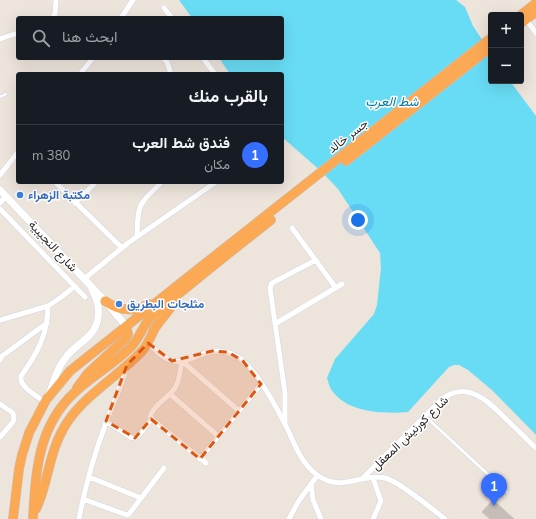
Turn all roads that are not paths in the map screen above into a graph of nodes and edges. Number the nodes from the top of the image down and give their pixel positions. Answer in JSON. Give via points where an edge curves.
{"nodes":[{"id":1,"x":56,"y":0,"type":"edge"},
{"id":2,"x":133,"y":0,"type":"edge"},
{"id":3,"x":536,"y":1,"type":"edge"},
{"id":4,"x":164,"y":8,"type":"dead end"},
{"id":5,"x":536,"y":12,"type":"edge"},
{"id":6,"x":54,"y":16,"type":"edge"},
{"id":7,"x":122,"y":16,"type":"edge"},
{"id":8,"x":170,"y":16,"type":"edge"},
{"id":9,"x":524,"y":18,"type":"edge"},
{"id":10,"x":524,"y":18,"type":"edge"},
{"id":11,"x":524,"y":20,"type":"edge"},
{"id":12,"x":536,"y":33,"type":"edge"},
{"id":13,"x":16,"y":34,"type":"edge"},
{"id":14,"x":0,"y":39,"type":"edge"},
{"id":15,"x":488,"y":40,"type":"edge"},
{"id":16,"x":490,"y":48,"type":"edge"},
{"id":17,"x":91,"y":60,"type":"edge"},
{"id":18,"x":165,"y":60,"type":"edge"},
{"id":19,"x":204,"y":60,"type":"edge"},
{"id":20,"x":82,"y":72,"type":"edge"},
{"id":21,"x":169,"y":72,"type":"edge"},
{"id":22,"x":214,"y":72,"type":"edge"},
{"id":23,"x":6,"y":94,"type":"dead end"},
{"id":24,"x":0,"y":97,"type":"edge"},
{"id":25,"x":16,"y":155,"type":"edge"},
{"id":26,"x":0,"y":175,"type":"edge"},
{"id":27,"x":57,"y":184,"type":"edge"},
{"id":28,"x":94,"y":184,"type":"edge"},
{"id":29,"x":160,"y":184,"type":"edge"},
{"id":30,"x":213,"y":184,"type":"edge"},
{"id":31,"x":0,"y":190,"type":"edge"},
{"id":32,"x":6,"y":196,"type":"junction"},
{"id":33,"x":0,"y":203,"type":"edge"},
{"id":34,"x":75,"y":203,"type":"junction"},
{"id":35,"x":0,"y":210,"type":"edge"},
{"id":36,"x":278,"y":210,"type":"junction"},
{"id":37,"x":292,"y":228,"type":"dead end"},
{"id":38,"x":137,"y":237,"type":"junction"},
{"id":39,"x":122,"y":248,"type":"junction"},
{"id":40,"x":316,"y":260,"type":"junction"},
{"id":41,"x":205,"y":268,"type":"junction"},
{"id":42,"x":85,"y":280,"type":"junction"},
{"id":43,"x":342,"y":284,"type":"dead end"},
{"id":44,"x":75,"y":286,"type":"junction"},
{"id":45,"x":336,"y":288,"type":"junction"},
{"id":46,"x":179,"y":294,"type":"junction"},
{"id":47,"x":85,"y":297,"type":"dead end"},
{"id":48,"x":164,"y":297,"type":"junction"},
{"id":49,"x":105,"y":301,"type":"junction"},
{"id":50,"x":48,"y":306,"type":"junction"},
{"id":51,"x":0,"y":320,"type":"edge"},
{"id":52,"x":47,"y":323,"type":"junction"},
{"id":53,"x":275,"y":324,"type":"junction"},
{"id":54,"x":126,"y":326,"type":"junction"},
{"id":55,"x":148,"y":343,"type":"junction"},
{"id":56,"x":0,"y":360,"type":"edge"},
{"id":57,"x":182,"y":361,"type":"junction"},
{"id":58,"x":127,"y":365,"type":"junction"},
{"id":59,"x":261,"y":384,"type":"junction"},
{"id":60,"x":74,"y":393,"type":"junction"},
{"id":61,"x":170,"y":394,"type":"junction"},
{"id":62,"x":45,"y":401,"type":"junction"},
{"id":63,"x":0,"y":404,"type":"edge"},
{"id":64,"x":239,"y":411,"type":"junction"},
{"id":65,"x":424,"y":416,"type":"junction"},
{"id":66,"x":151,"y":419,"type":"junction"},
{"id":67,"x":106,"y":421,"type":"junction"},
{"id":68,"x":285,"y":426,"type":"junction"},
{"id":69,"x":218,"y":436,"type":"junction"},
{"id":70,"x":0,"y":437,"type":"edge"},
{"id":71,"x":536,"y":448,"type":"edge"},
{"id":72,"x":200,"y":458,"type":"junction"},
{"id":73,"x":206,"y":463,"type":"dead end"},
{"id":74,"x":164,"y":468,"type":"dead end"},
{"id":75,"x":317,"y":476,"type":"junction"},
{"id":76,"x":89,"y":477,"type":"junction"},
{"id":77,"x":373,"y":478,"type":"junction"},
{"id":78,"x":362,"y":480,"type":"junction"},
{"id":79,"x":311,"y":484,"type":"junction"},
{"id":80,"x":507,"y":492,"type":"dead end"},
{"id":81,"x":83,"y":498,"type":"junction"},
{"id":82,"x":141,"y":498,"type":"junction"},
{"id":83,"x":33,"y":517,"type":"edge"},
{"id":84,"x":438,"y":517,"type":"edge"},
{"id":85,"x":13,"y":519,"type":"edge"},
{"id":86,"x":79,"y":519,"type":"edge"},
{"id":87,"x":289,"y":519,"type":"edge"},
{"id":88,"x":321,"y":519,"type":"edge"},
{"id":89,"x":373,"y":519,"type":"edge"},
{"id":90,"x":445,"y":519,"type":"edge"}],
"edges":[{"from":1,"to":6,"type":"street"},
{"from":2,"to":7,"type":"street"},
{"from":3,"to":9,"type":"highway"},
{"from":4,"to":8,"type":"street"},
{"from":5,"to":10,"type":"highway"},
{"from":11,"to":12,"type":"street"},
{"from":13,"to":14,"type":"street"},
{"from":15,"to":36,"type":"highway","name":"جسر خالد"},
{"from":16,"to":36,"type":"highway","name":"جسر خالد"},
{"from":17,"to":20,"type":"street"},
{"from":18,"to":21,"type":"street"},
{"from":19,"to":22,"type":"street"},
{"from":23,"to":24,"type":"lane"},
{"from":25,"to":26,"type":"street"},
{"from":27,"to":34,"type":"street"},
{"from":28,"to":34,"type":"street"},
{"from":29,"to":38,"type":"street","via":[[141,203]]},
{"from":30,"to":38,"type":"street"},
{"from":31,"to":32,"type":"main road","name":"شارع النجيبية"},
{"from":32,"to":33,"type":"street"},
{"from":32,"to":42,"type":"main road","name":"شارع النجيبية"},
{"from":34,"to":39,"type":"street"},
{"from":35,"to":44,"type":"street"},
{"from":36,"to":41,"type":"highway"},
{"from":37,"to":40,"type":"street"},
{"from":38,"to":39,"type":"street"},
{"from":39,"to":42,"type":"street"},
{"from":40,"to":45,"type":"street"},
{"from":40,"to":53,"type":"street","via":[[270,285]]},
{"from":41,"to":46,"type":"highway"},
{"from":41,"to":48,"type":"highway"},
{"from":42,"to":49,"type":"main road","name":"شارع النجيبية"},
{"from":42,"to":62,"type":"main road","via":[[98,305],[97,323],[90,335],[63,360]]},
{"from":43,"to":45,"type":"street"},
{"from":44,"to":47,"type":"street"},
{"from":44,"to":50,"type":"street"},
{"from":45,"to":53,"type":"street"},
{"from":46,"to":55,"type":"highway"},
{"from":46,"to":60,"type":"highway","via":[[152,316],[131,347]]},
{"from":48,"to":49,"type":"highway","via":[[132,310],[118,308]]},
{"from":48,"to":54,"type":"highway"},
{"from":49,"to":54,"type":"main road","name":"شارع النجيبية"},
{"from":50,"to":51,"type":"street"},
{"from":50,"to":52,"type":"street"},
{"from":52,"to":56,"type":"street"},
{"from":52,"to":62,"type":"street","via":[[37,353],[20,380]]},
{"from":53,"to":68,"type":"street","via":[[285,393]]},
{"from":54,"to":60,"type":"highway","via":[[128,334],[125,339],[88,373]]},
{"from":54,"to":62,"type":"highway","via":[[78,364]]},
{"from":55,"to":57,"type":"street","via":[[167,360]]},
{"from":55,"to":58,"type":"highway"},
{"from":57,"to":59,"type":"street","via":[[212,351],[228,352],[243,361]]},
{"from":57,"to":61,"type":"street","via":[[178,380]]},
{"from":57,"to":64,"type":"street"},
{"from":58,"to":67,"type":"street"},
{"from":58,"to":83,"type":"highway","via":[[88,399],[65,426],[56,443],[42,495]]},
{"from":59,"to":64,"type":"street"},
{"from":59,"to":68,"type":"street"},
{"from":60,"to":83,"type":"highway","via":[[53,420],[43,445],[36,470]]},
{"from":61,"to":66,"type":"street","via":[[151,413]]},
{"from":61,"to":69,"type":"street"},
{"from":62,"to":85,"type":"highway","via":[[29,433],[22,455]]},
{"from":63,"to":70,"type":"street","via":[[12,413],[14,418]]},
{"from":64,"to":69,"type":"street"},
{"from":65,"to":71,"type":"street","name":"شارع كورنيش المعقل","via":[[445,396],[470,392],[492,405]]},
{"from":65,"to":78,"type":"street","name":"شارع كورنيش المعقل"},
{"from":65,"to":80,"type":"lane"},
{"from":66,"to":67,"type":"street","via":[[135,438]]},
{"from":66,"to":72,"type":"street"},
{"from":67,"to":76,"type":"street"},
{"from":68,"to":75,"type":"street","via":[[301,457]]},
{"from":69,"to":72,"type":"street"},
{"from":72,"to":73,"type":"street"},
{"from":74,"to":82,"type":"street"},
{"from":75,"to":78,"type":"street","via":[[339,484]]},
{"from":75,"to":79,"type":"street"},
{"from":76,"to":81,"type":"street"},
{"from":76,"to":82,"type":"street"},
{"from":77,"to":78,"type":"street"},
{"from":77,"to":84,"type":"street","via":[[392,480]]},
{"from":77,"to":89,"type":"street","via":[[381,502]]},
{"from":79,"to":87,"type":"street"},
{"from":79,"to":88,"type":"street","via":[[312,500]]},
{"from":81,"to":82,"type":"street","via":[[125,515],[129,514]]},
{"from":81,"to":86,"type":"street"},
{"from":84,"to":90,"type":"street"}]}
